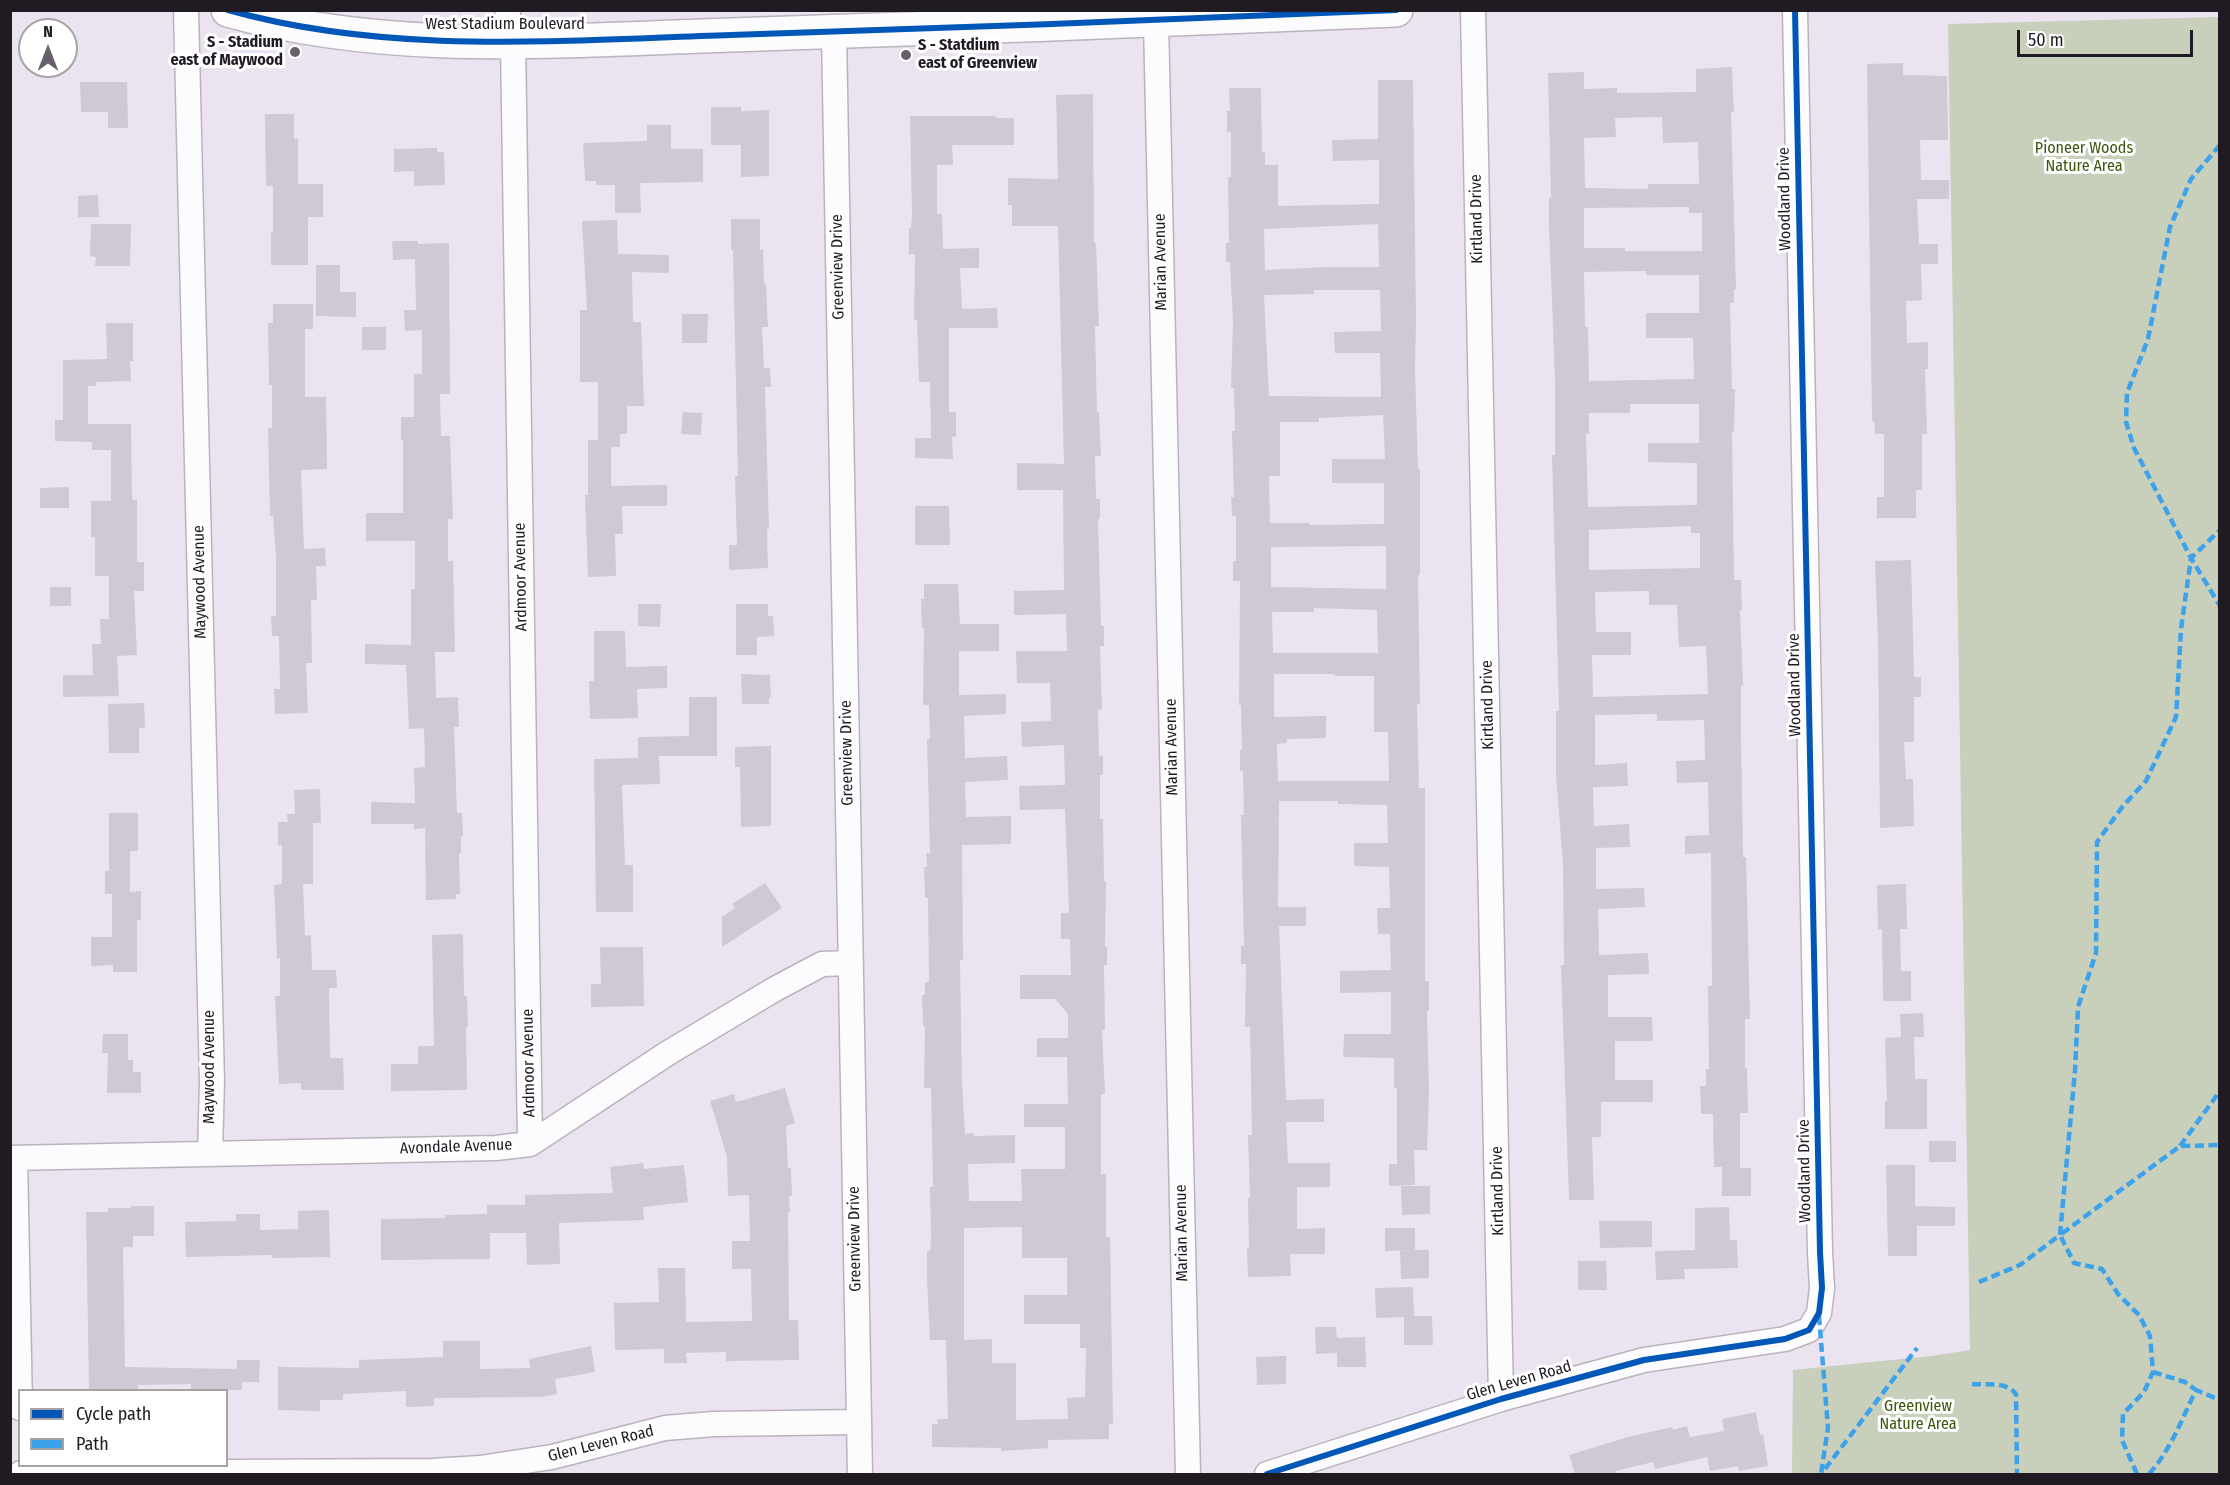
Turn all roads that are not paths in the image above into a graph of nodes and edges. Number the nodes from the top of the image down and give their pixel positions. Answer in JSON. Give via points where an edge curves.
{"nodes":[{"id":1,"x":186,"y":10,"type":"edge"},
{"id":2,"x":228,"y":10,"type":"edge"},
{"id":3,"x":1396,"y":10,"type":"edge"},
{"id":4,"x":1473,"y":10,"type":"edge"},
{"id":5,"x":1795,"y":10,"type":"edge"},
{"id":6,"x":1156,"y":21,"type":"junction"},
{"id":7,"x":510,"y":26,"type":"edge"},
{"id":8,"x":834,"y":32,"type":"junction"},
{"id":9,"x":850,"y":963,"type":"junction"},
{"id":10,"x":530,"y":1144,"type":"junction"},
{"id":11,"x":210,"y":1153,"type":"junction"},
{"id":12,"x":13,"y":1158,"type":"edge"},
{"id":13,"x":1785,"y":1339,"type":"joint"},
{"id":14,"x":19,"y":1389,"type":"edge"},
{"id":15,"x":1501,"y":1399,"type":"junction"},
{"id":16,"x":858,"y":1422,"type":"junction"},
{"id":17,"x":20,"y":1471,"type":"edge"},
{"id":18,"x":860,"y":1474,"type":"edge"},
{"id":19,"x":1188,"y":1474,"type":"edge"},
{"id":20,"x":1267,"y":1474,"type":"edge"}],
"edges":[{"from":1,"to":11,"type":"street","name":"Maywood Avenue","via":[[211,1057]]},
{"from":2,"to":7,"type":"main road","name":"West Stadium Boulevard","via":[[345,34],[421,39]]},
{"from":3,"to":6,"type":"main road","name":"West Stadium Boulevard"},
{"from":4,"to":15,"type":"street","name":"Kirtland Drive"},
{"from":5,"to":13,"type":"street","name":"Woodland Drive","via":[[1822,1288],[1819,1313],[1809,1330]]},
{"from":6,"to":8,"type":"main road","name":"West Stadium Boulevard"},
{"from":6,"to":19,"type":"street","name":"Marian Avenue"},
{"from":7,"to":8,"type":"main road","name":"West Stadium Boulevard"},
{"from":7,"to":10,"type":"street","name":"Ardmoor Avenue"},
{"from":8,"to":9,"type":"street","name":"Greenview Drive"},
{"from":9,"to":10,"type":"street","name":"Avondale Avenue","via":[[822,964],[775,989],[668,1053]]},
{"from":9,"to":16,"type":"street","name":"Greenview Drive"},
{"from":10,"to":11,"type":"street","name":"Avondale Avenue","via":[[496,1148]]},
{"from":11,"to":12,"type":"street","name":"Avondale Avenue"},
{"from":12,"to":14,"type":"street"},
{"from":13,"to":15,"type":"street","name":"Glen Leven Road","via":[[1644,1360]]},
{"from":15,"to":20,"type":"street","name":"Glen Leven Road"},
{"from":16,"to":17,"type":"street","name":"Glen Leven Road","via":[[665,1428],[552,1457],[432,1471]]},
{"from":16,"to":18,"type":"street","name":"Greenview Drive"}]}
